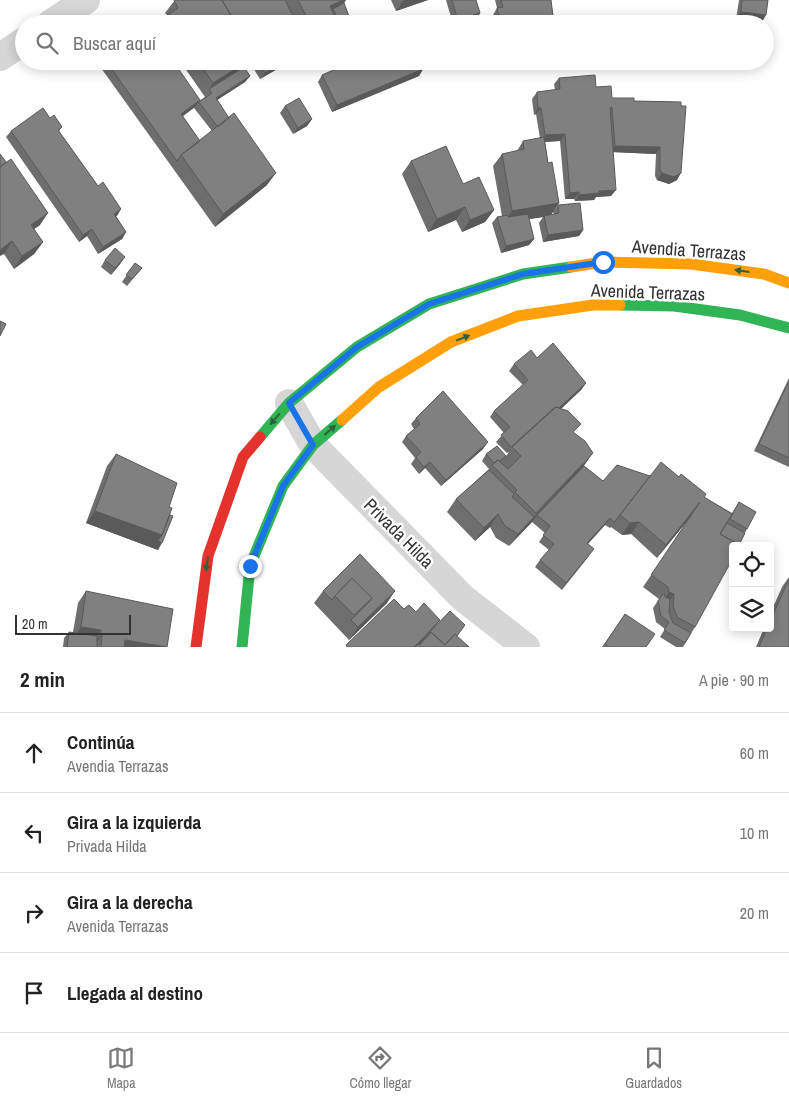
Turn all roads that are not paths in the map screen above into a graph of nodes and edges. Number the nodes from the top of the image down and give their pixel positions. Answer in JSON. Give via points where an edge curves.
{"nodes":[{"id":1,"x":86,"y":0,"type":"edge"},
{"id":2,"x":64,"y":15,"type":"edge"},
{"id":3,"x":15,"y":47,"type":"edge"},
{"id":4,"x":0,"y":57,"type":"edge"},
{"id":5,"x":789,"y":283,"type":"edge"},
{"id":6,"x":789,"y":328,"type":"edge"},
{"id":7,"x":289,"y":403,"type":"junction"},
{"id":8,"x":313,"y":445,"type":"junction"},
{"id":9,"x":196,"y":647,"type":"edge"},
{"id":10,"x":242,"y":647,"type":"edge"},
{"id":11,"x":526,"y":647,"type":"edge"}],
"edges":[{"from":1,"to":2,"type":"street"},
{"from":3,"to":4,"type":"street"},
{"from":5,"to":7,"type":"street","name":"Avendia Terrazas","one_way":true,"via":[[764,274],[691,264],[603,262],[523,274],[429,304],[357,347]]},
{"from":8,"to":6,"type":"street","name":"Avenida Terrazas","one_way":true,"via":[[379,387],[451,342],[518,316],[593,305],[674,306],[740,315]]},
{"from":7,"to":8,"type":"street","name":"Privada Hilda"},
{"from":7,"to":9,"type":"street","name":"Avendia Terrazas","one_way":true,"via":[[243,457],[208,556]]},
{"from":8,"to":10,"type":"street","name":"Avenida Terrazas","via":[[283,486],[250,566]]},
{"from":8,"to":11,"type":"street","name":"Privada Hilda","via":[[464,598]]}]}
